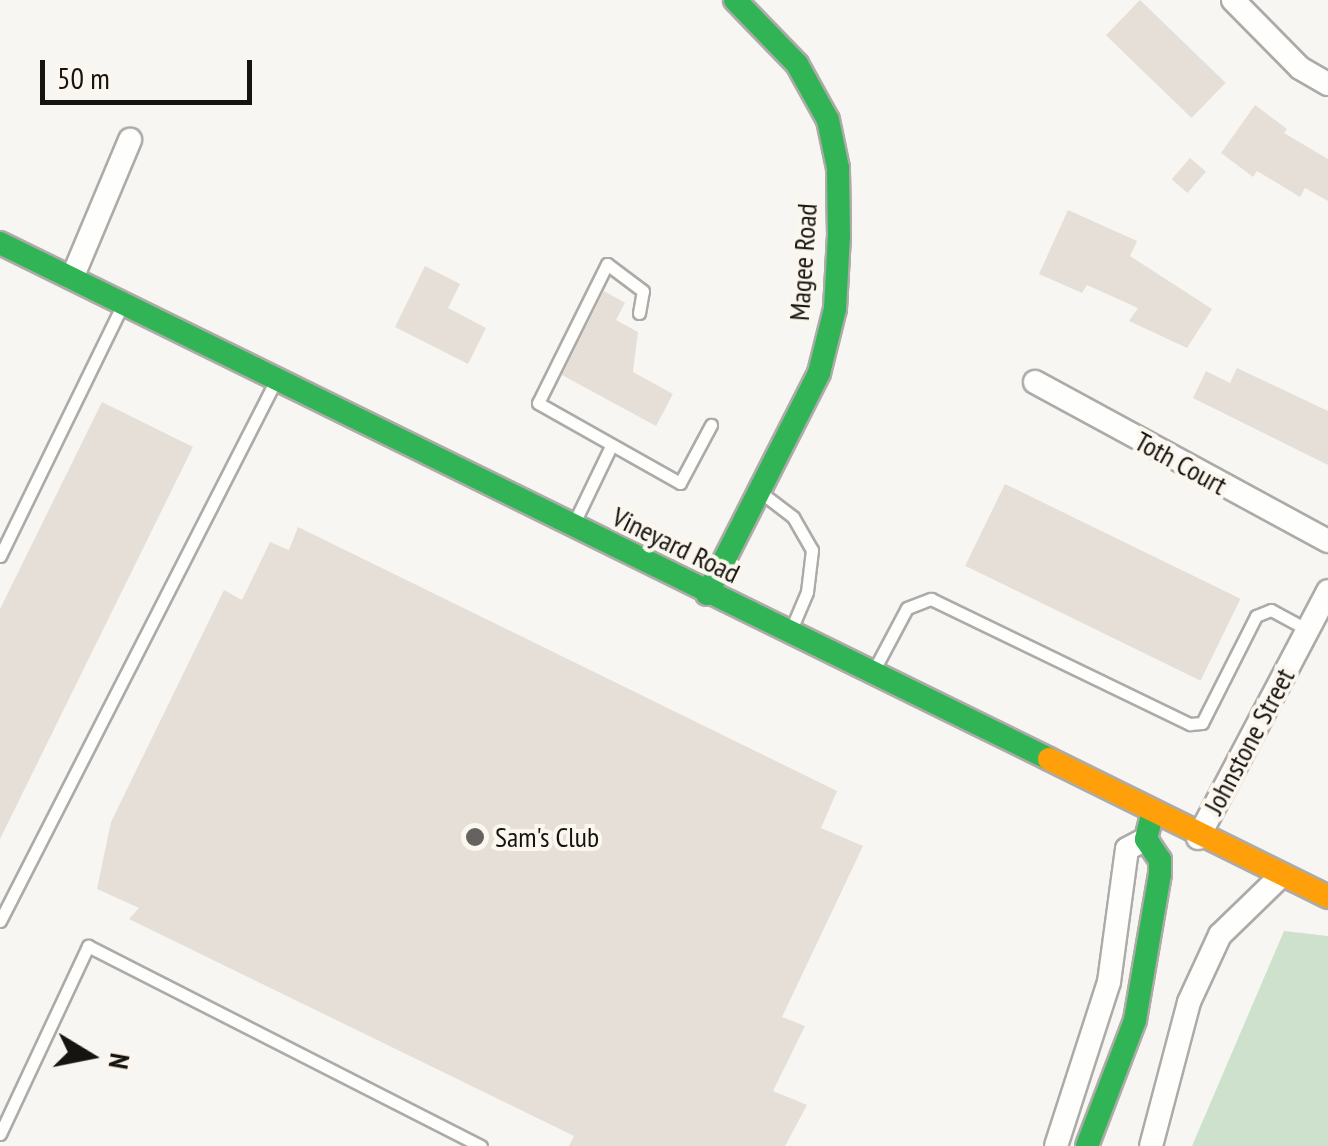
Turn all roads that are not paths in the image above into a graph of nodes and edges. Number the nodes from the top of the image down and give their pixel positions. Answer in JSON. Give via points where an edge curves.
{"nodes":[{"id":1,"x":735,"y":0,"type":"edge"},
{"id":2,"x":1232,"y":0,"type":"edge"},
{"id":3,"x":1328,"y":84,"type":"edge"},
{"id":4,"x":130,"y":140,"type":"dead end"},
{"id":5,"x":0,"y":242,"type":"edge"},
{"id":6,"x":72,"y":278,"type":"junction"},
{"id":7,"x":123,"y":304,"type":"junction"},
{"id":8,"x":639,"y":313,"type":"dead end"},
{"id":9,"x":276,"y":380,"type":"junction"},
{"id":10,"x":1035,"y":382,"type":"dead end"},
{"id":11,"x":710,"y":425,"type":"dead end"},
{"id":12,"x":611,"y":446,"type":"junction"},
{"id":13,"x":760,"y":492,"type":"junction"},
{"id":14,"x":572,"y":527,"type":"junction"},
{"id":15,"x":1328,"y":542,"type":"edge"},
{"id":16,"x":0,"y":556,"type":"edge"},
{"id":17,"x":1328,"y":591,"type":"edge"},
{"id":18,"x":708,"y":594,"type":"junction"},
{"id":19,"x":1308,"y":630,"type":"junction"},
{"id":20,"x":788,"y":634,"type":"junction"},
{"id":21,"x":871,"y":675,"type":"junction"},
{"id":22,"x":1152,"y":815,"type":"junction"},
{"id":23,"x":1198,"y":838,"type":"junction"},
{"id":24,"x":1146,"y":839,"type":"junction"},
{"id":25,"x":1282,"y":876,"type":"junction"},
{"id":26,"x":1328,"y":898,"type":"edge"},
{"id":27,"x":0,"y":921,"type":"edge"},
{"id":28,"x":0,"y":1134,"type":"edge"},
{"id":29,"x":481,"y":1146,"type":"edge"},
{"id":30,"x":1056,"y":1146,"type":"edge"},
{"id":31,"x":1087,"y":1146,"type":"edge"},
{"id":32,"x":1152,"y":1146,"type":"edge"}],
"edges":[{"from":1,"to":13,"type":"street","name":"Magee Road","via":[[796,64],[828,120],[838,168],[835,309],[819,373]]},
{"from":2,"to":3,"type":"street","via":[[1300,68]]},
{"from":4,"to":6,"type":"street"},
{"from":5,"to":6,"type":"street","name":"Vineyard Road"},
{"from":6,"to":7,"type":"street","name":"Vineyard Road"},
{"from":7,"to":9,"type":"street","name":"Vineyard Road"},
{"from":7,"to":16,"type":"lane"},
{"from":8,"to":12,"type":"lane","via":[[643,291],[607,264],[538,403]]},
{"from":9,"to":14,"type":"street","name":"Vineyard Road"},
{"from":9,"to":27,"type":"lane"},
{"from":10,"to":15,"type":"street","name":"Toth Court"},
{"from":11,"to":12,"type":"lane","via":[[680,483]]},
{"from":12,"to":14,"type":"lane"},
{"from":13,"to":18,"type":"street","name":"Magee Road"},
{"from":13,"to":20,"type":"lane","via":[[793,518],[812,550],[807,592]]},
{"from":14,"to":18,"type":"street","name":"Vineyard Road"},
{"from":17,"to":19,"type":"street","name":"Johnstone Street"},
{"from":18,"to":20,"type":"street","name":"Vineyard Road"},
{"from":19,"to":21,"type":"lane","via":[[1271,610],[1256,616],[1202,724],[931,598],[907,608]]},
{"from":19,"to":23,"type":"street","name":"Johnstone Street"},
{"from":20,"to":21,"type":"street","name":"Vineyard Road"},
{"from":21,"to":22,"type":"street","name":"Vineyard Road"},
{"from":22,"to":23,"type":"street","name":"Vineyard Road"},
{"from":22,"to":24,"type":"street"},
{"from":23,"to":25,"type":"street","name":"Vineyard Road"},
{"from":24,"to":30,"type":"street","via":[[1128,849],[1109,982]]},
{"from":24,"to":31,"type":"street","via":[[1160,860],[1160,874],[1134,1020]]},
{"from":25,"to":26,"type":"street","name":"Vineyard Road"},
{"from":25,"to":32,"type":"street","via":[[1220,935],[1189,1002]]},
{"from":28,"to":29,"type":"lane","via":[[88,946]]}]}
